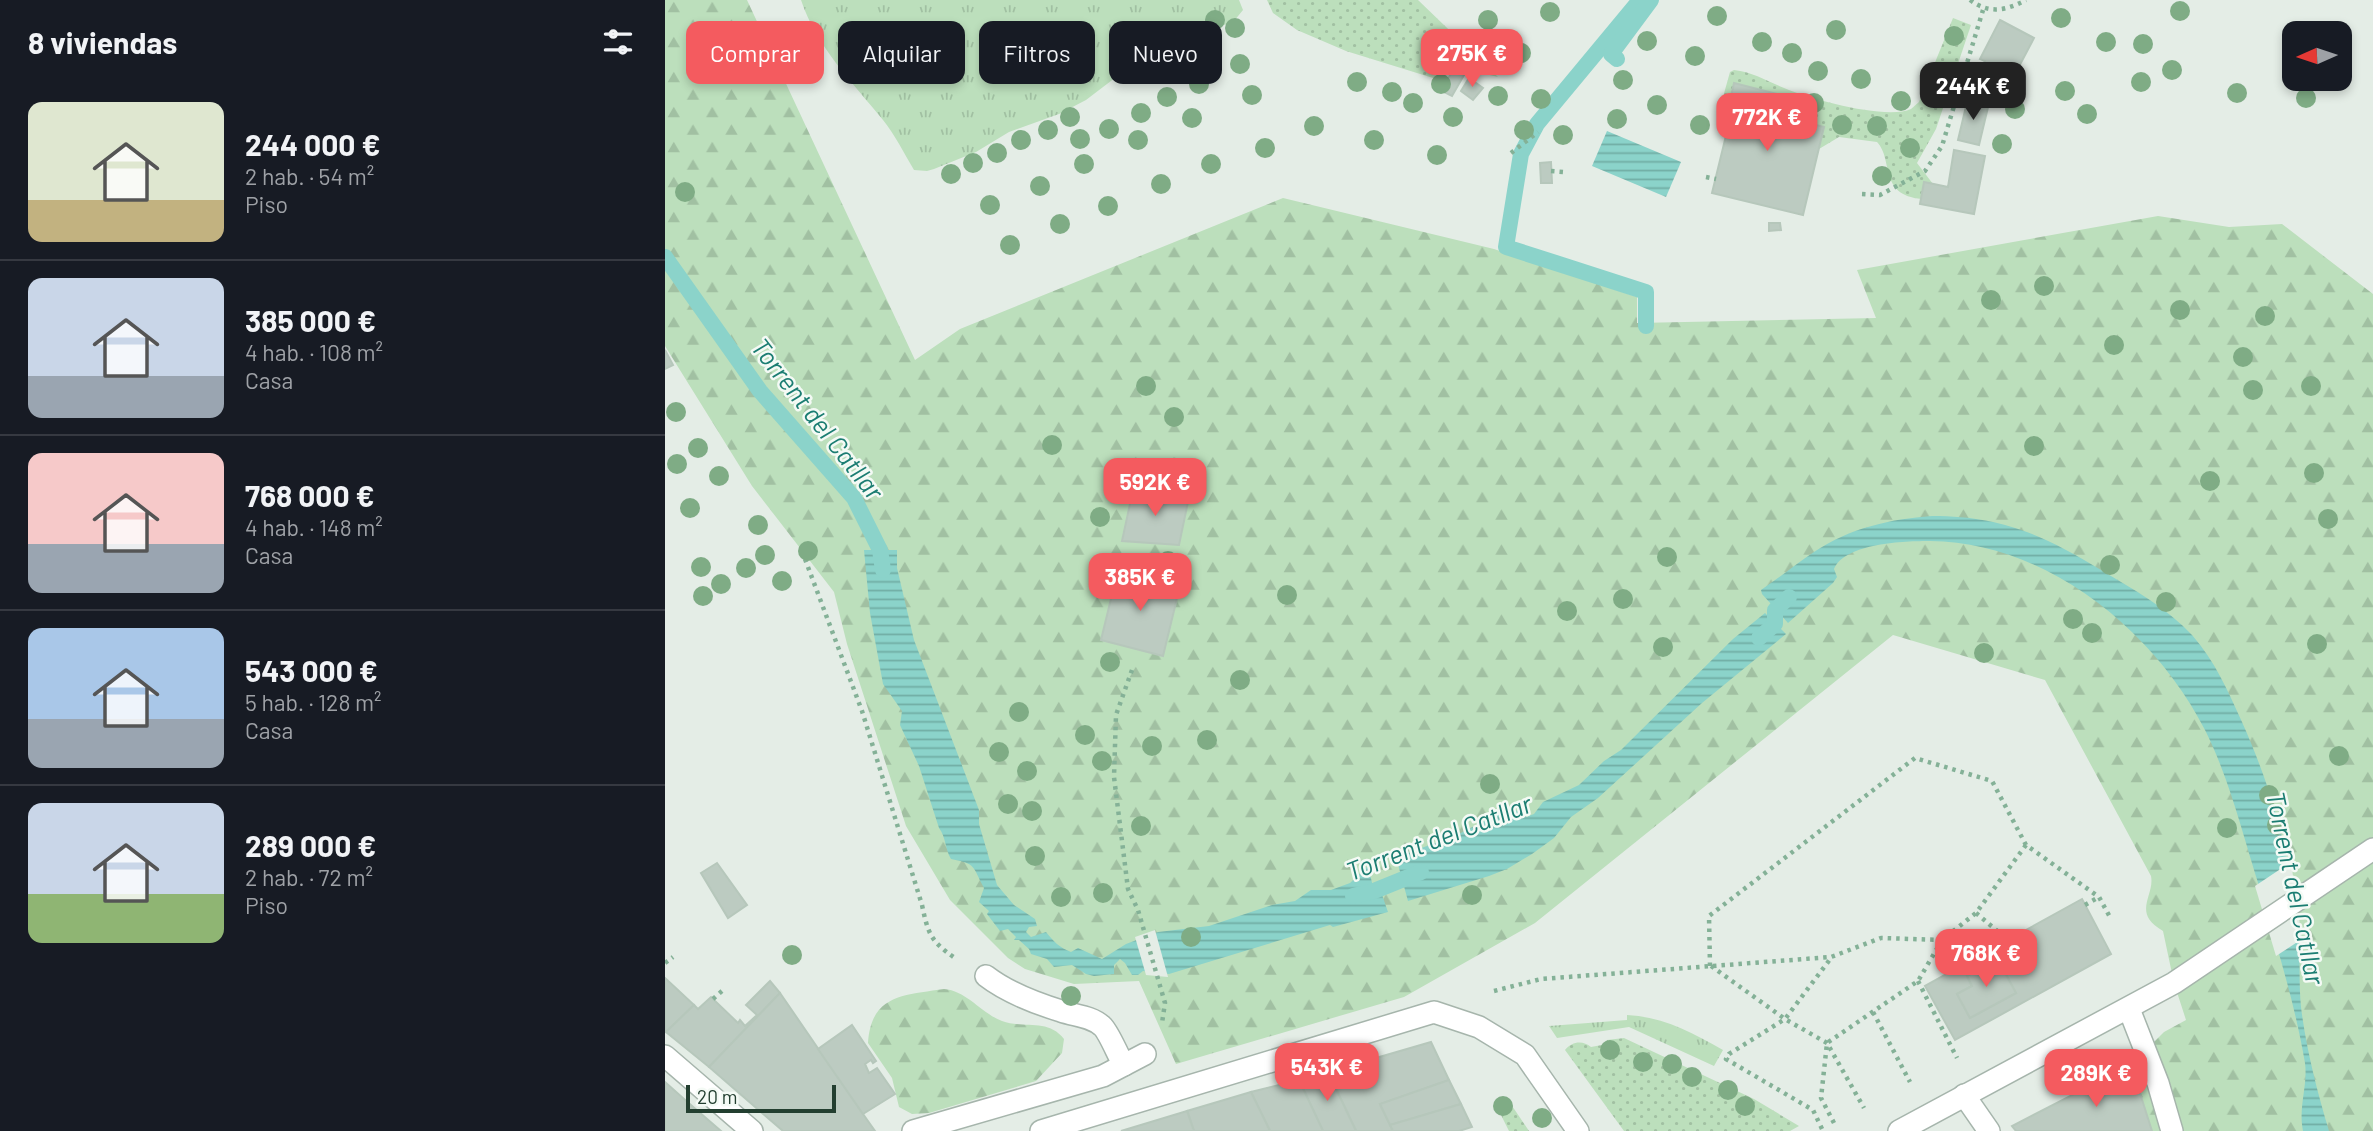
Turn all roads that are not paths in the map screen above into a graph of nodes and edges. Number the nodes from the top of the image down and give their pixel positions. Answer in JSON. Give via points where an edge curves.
{"nodes":[{"id":1,"x":2373,"y":849,"type":"edge"},
{"id":2,"x":986,"y":976,"type":"road end"},
{"id":3,"x":2129,"y":1009,"type":"junction"},
{"id":4,"x":1145,"y":1054,"type":"dead end"},
{"id":5,"x":665,"y":1056,"type":"edge"},
{"id":6,"x":1124,"y":1065,"type":"junction"},
{"id":7,"x":1963,"y":1095,"type":"junction"},
{"id":8,"x":752,"y":1131,"type":"edge"},
{"id":9,"x":913,"y":1131,"type":"edge"},
{"id":10,"x":1041,"y":1131,"type":"edge"},
{"id":11,"x":1578,"y":1131,"type":"edge"},
{"id":12,"x":1899,"y":1131,"type":"edge"},
{"id":13,"x":1989,"y":1131,"type":"edge"},
{"id":14,"x":2172,"y":1131,"type":"edge"}],
"edges":[{"from":1,"to":3,"type":"lane"},
{"from":2,"to":6,"type":"lane","via":[[1021,997],[1094,1019],[1106,1029]]},
{"from":3,"to":7,"type":"lane"},
{"from":3,"to":14,"type":"lane"},
{"from":4,"to":6,"type":"lane"},
{"from":5,"to":8,"type":"lane"},
{"from":6,"to":9,"type":"lane","via":[[1103,1076]]},
{"from":7,"to":12,"type":"lane"},
{"from":7,"to":13,"type":"lane"},
{"from":10,"to":11,"type":"lane","via":[[1434,1012],[1479,1027],[1525,1055]]}]}
